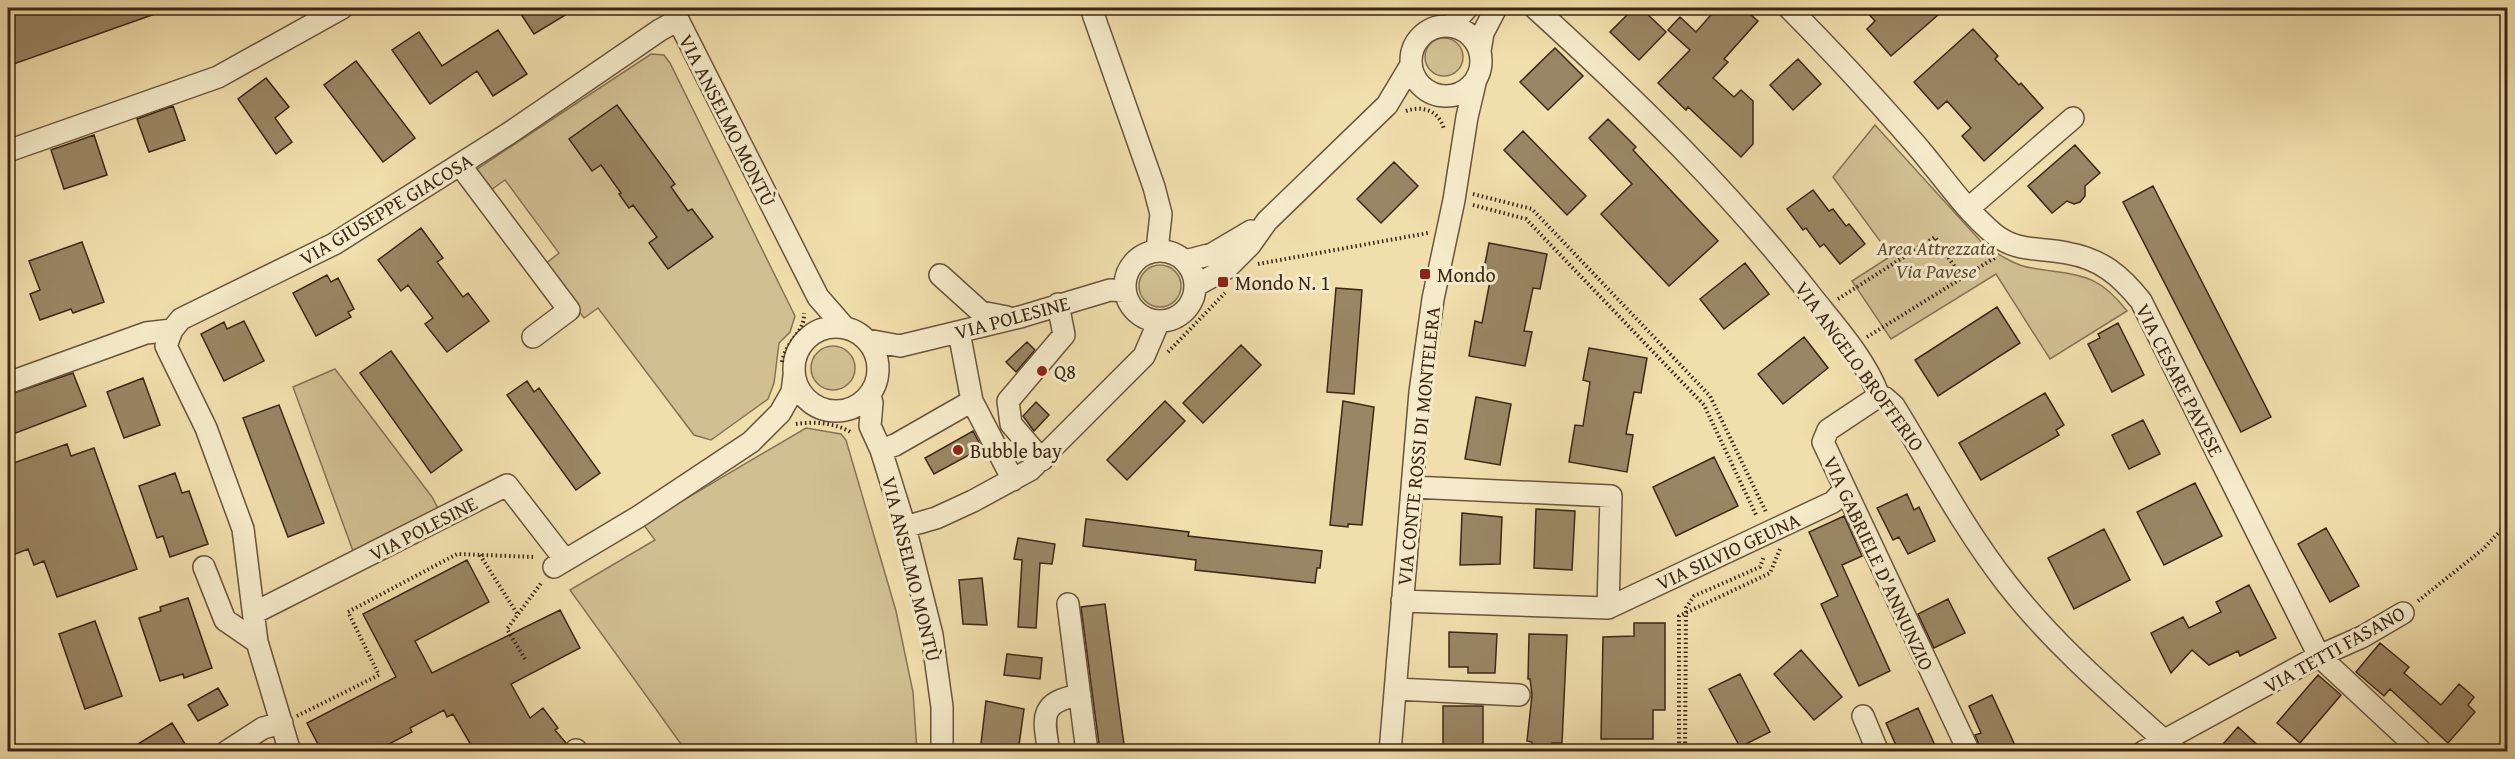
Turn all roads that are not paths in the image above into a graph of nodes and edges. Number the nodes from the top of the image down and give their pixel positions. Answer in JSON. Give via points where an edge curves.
{"nodes":[{"id":1,"x":342,"y":8,"type":"edge"},
{"id":2,"x":1091,"y":8,"type":"edge"},
{"id":3,"x":1467,"y":8,"type":"edge"},
{"id":4,"x":1496,"y":8,"type":"edge"},
{"id":5,"x":1535,"y":8,"type":"edge"},
{"id":6,"x":1789,"y":8,"type":"edge"},
{"id":7,"x":675,"y":14,"type":"edge"},
{"id":8,"x":1450,"y":26,"type":"junction"},
{"id":9,"x":1480,"y":51,"type":"junction"},
{"id":10,"x":1411,"y":64,"type":"junction"},
{"id":11,"x":1476,"y":79,"type":"junction"},
{"id":12,"x":1433,"y":93,"type":"junction"},
{"id":13,"x":1395,"y":109,"type":"junction"},
{"id":14,"x":2073,"y":118,"type":"dead end"},
{"id":15,"x":1454,"y":137,"type":"junction"},
{"id":16,"x":8,"y":151,"type":"edge"},
{"id":17,"x":460,"y":165,"type":"junction"},
{"id":18,"x":1969,"y":208,"type":"junction"},
{"id":19,"x":1267,"y":221,"type":"junction"},
{"id":20,"x":1157,"y":250,"type":"junction"},
{"id":21,"x":1185,"y":261,"type":"junction"},
{"id":22,"x":940,"y":275,"type":"dead end"},
{"id":23,"x":1195,"y":286,"type":"junction"},
{"id":24,"x":1125,"y":291,"type":"junction"},
{"id":25,"x":809,"y":301,"type":"junction"},
{"id":26,"x":1058,"y":304,"type":"junction"},
{"id":27,"x":1020,"y":318,"type":"junction"},
{"id":28,"x":1158,"y":321,"type":"junction"},
{"id":29,"x":845,"y":327,"type":"junction"},
{"id":30,"x":172,"y":330,"type":"junction"},
{"id":31,"x":959,"y":332,"type":"junction"},
{"id":32,"x":813,"y":334,"type":"junction"},
{"id":33,"x":533,"y":337,"type":"dead end"},
{"id":34,"x":867,"y":340,"type":"junction"},
{"id":35,"x":900,"y":346,"type":"junction"},
{"id":36,"x":878,"y":363,"type":"junction"},
{"id":37,"x":788,"y":371,"type":"junction"},
{"id":38,"x":8,"y":383,"type":"edge"},
{"id":39,"x":870,"y":395,"type":"junction"},
{"id":40,"x":1879,"y":396,"type":"junction"},
{"id":41,"x":972,"y":400,"type":"junction"},
{"id":42,"x":813,"y":405,"type":"junction"},
{"id":43,"x":842,"y":412,"type":"junction"},
{"id":44,"x":787,"y":418,"type":"junction"},
{"id":45,"x":862,"y":430,"type":"junction"},
{"id":46,"x":880,"y":450,"type":"junction"},
{"id":47,"x":1042,"y":460,"type":"junction"},
{"id":48,"x":1013,"y":480,"type":"junction"},
{"id":49,"x":1412,"y":487,"type":"junction"},
{"id":50,"x":1844,"y":490,"type":"junction"},
{"id":51,"x":905,"y":527,"type":"junction"},
{"id":52,"x":204,"y":567,"type":"dead end"},
{"id":53,"x":1402,"y":601,"type":"junction"},
{"id":54,"x":1068,"y":603,"type":"dead end"},
{"id":55,"x":1608,"y":608,"type":"junction"},
{"id":56,"x":254,"y":613,"type":"junction"},
{"id":57,"x":2403,"y":613,"type":"road end"},
{"id":58,"x":257,"y":642,"type":"junction"},
{"id":59,"x":2319,"y":656,"type":"junction"},
{"id":60,"x":1396,"y":689,"type":"junction"},
{"id":61,"x":1080,"y":695,"type":"junction"},
{"id":62,"x":1519,"y":695,"type":"dead end"},
{"id":63,"x":1863,"y":716,"type":"dead end"},
{"id":64,"x":282,"y":723,"type":"junction"},
{"id":65,"x":2170,"y":746,"type":"edge"},
{"id":66,"x":226,"y":752,"type":"edge"},
{"id":67,"x":290,"y":752,"type":"edge"},
{"id":68,"x":942,"y":752,"type":"edge"},
{"id":69,"x":1049,"y":752,"type":"edge"},
{"id":70,"x":1087,"y":752,"type":"edge"},
{"id":71,"x":1390,"y":752,"type":"edge"},
{"id":72,"x":1878,"y":752,"type":"edge"},
{"id":73,"x":1969,"y":752,"type":"edge"},
{"id":74,"x":2143,"y":752,"type":"edge"},
{"id":75,"x":2422,"y":752,"type":"edge"}],
"edges":[{"from":1,"to":16,"type":"street","via":[[218,76]]},
{"from":2,"to":20,"type":"street","via":[[1154,187],[1161,214]]},
{"from":3,"to":8,"type":"street"},
{"from":4,"to":9,"type":"street","via":[[1483,33]]},
{"from":5,"to":40,"type":"street","name":"VIA ANGELO BROFFERIO","via":[[1627,91],[1732,199],[1851,347]]},
{"from":6,"to":18,"type":"street","name":"VIA CESARE PAVESE","via":[[1861,82]]},
{"from":7,"to":17,"type":"street","name":"VIA GIUSEPPE GIACOSA","via":[[660,30]]},
{"from":7,"to":25,"type":"street","name":"VIA ANSELMO MONTÙ"},
{"from":8,"to":9,"type":"street","via":[[1469,34]]},
{"from":8,"to":10,"type":"street","via":[[1439,26],[1420,38]]},
{"from":9,"to":11,"type":"street"},
{"from":10,"to":12,"type":"street","via":[[1417,80]]},
{"from":10,"to":13,"type":"street"},
{"from":11,"to":12,"type":"street","via":[[1458,93]]},
{"from":11,"to":15,"type":"street","name":"VIA CONTE ROSSI DI MONTELERA"},
{"from":12,"to":13,"type":"street"},
{"from":12,"to":15,"type":"street","via":[[1449,109]]},
{"from":13,"to":19,"type":"street"},
{"from":14,"to":18,"type":"street"},
{"from":15,"to":49,"type":"street","name":"VIA CONTE ROSSI DI MONTELERA","via":[[1454,200],[1433,298]]},
{"from":17,"to":30,"type":"street","name":"VIA GIUSEPPE GIACOSA","via":[[334,244],[181,319]]},
{"from":17,"to":33,"type":"street","via":[[569,310]]},
{"from":18,"to":59,"type":"street","name":"VIA CESARE PAVESE","via":[[2013,246],[2096,261],[2123,278],[2141,301]]},
{"from":19,"to":21,"type":"street","via":[[1212,254]]},
{"from":19,"to":23,"type":"street","via":[[1227,268]]},
{"from":20,"to":21,"type":"street"},
{"from":20,"to":24,"type":"street","via":[[1136,259],[1125,279]]},
{"from":21,"to":23,"type":"street"},
{"from":22,"to":27,"type":"street","via":[[981,312]]},
{"from":23,"to":28,"type":"street","via":[[1193,297],[1180,315]]},
{"from":24,"to":26,"type":"street","name":"VIA POLESINE","via":[[1110,290]]},
{"from":24,"to":28,"type":"street","via":[[1127,300],[1140,315]]},
{"from":25,"to":29,"type":"street","name":"VIA ANSELMO MONTÙ"},
{"from":25,"to":32,"type":"street","via":[[818,320]]},
{"from":26,"to":27,"type":"street","name":"VIA POLESINE"},
{"from":26,"to":47,"type":"street","via":[[1064,335],[1008,401],[1011,424]]},
{"from":27,"to":31,"type":"street","name":"VIA POLESINE"},
{"from":28,"to":47,"type":"street","via":[[1144,356]]},
{"from":29,"to":32,"type":"street"},
{"from":29,"to":34,"type":"street"},
{"from":30,"to":38,"type":"street","name":"VIA GIUSEPPE GIACOSA","via":[[146,333]]},
{"from":30,"to":56,"type":"street","via":[[166,346],[206,428],[243,529]]},
{"from":31,"to":35,"type":"street","name":"VIA POLESINE"},
{"from":31,"to":41,"type":"street"},
{"from":32,"to":37,"type":"street"},
{"from":34,"to":35,"type":"street","name":"VIA POLESINE"},
{"from":34,"to":36,"type":"street"},
{"from":35,"to":36,"type":"street","name":"VIA POLESINE"},
{"from":36,"to":39,"type":"street","via":[[879,375]]},
{"from":37,"to":42,"type":"street"},
{"from":37,"to":44,"type":"street","via":[[792,392]]},
{"from":39,"to":43,"type":"street","via":[[853,409]]},
{"from":39,"to":45,"type":"street","name":"VIA ANSELMO MONTÙ","via":[[872,403]]},
{"from":40,"to":50,"type":"street","name":"VIA GABRIELE D'ANNUNZIO","via":[[1828,430],[1823,442]]},
{"from":40,"to":65,"type":"street","name":"VIA ANGELO BROFFERIO","via":[[1894,406],[1965,524],[2007,584],[2067,654]]},
{"from":41,"to":46,"type":"street"},
{"from":41,"to":48,"type":"street"},
{"from":42,"to":43,"type":"street"},
{"from":42,"to":44,"type":"street"},
{"from":43,"to":45,"type":"street","via":[[855,415]]},
{"from":44,"to":56,"type":"street","name":"VIA POLESINE","via":[[556,567],[551,543],[507,485]]},
{"from":45,"to":46,"type":"street","name":"VIA ANSELMO MONTÙ"},
{"from":46,"to":51,"type":"street","name":"VIA ANSELMO MONTÙ"},
{"from":47,"to":48,"type":"street"},
{"from":48,"to":51,"type":"street","via":[[936,518]]},
{"from":49,"to":53,"type":"street","name":"VIA CONTE ROSSI DI MONTELERA"},
{"from":49,"to":55,"type":"street","via":[[1611,496]]},
{"from":50,"to":55,"type":"street","name":"VIA SILVIO GEUNA","via":[[1833,502]]},
{"from":50,"to":73,"type":"street","name":"VIA GABRIELE D'ANNUNZIO"},
{"from":51,"to":68,"type":"street","name":"VIA ANSELMO MONTÙ","via":[[932,635],[942,707]]},
{"from":52,"to":58,"type":"street","via":[[225,620]]},
{"from":53,"to":55,"type":"street","name":"VIA SILVIO GEUNA"},
{"from":53,"to":60,"type":"street","name":"VIA CONTE ROSSI DI MONTELERA"},
{"from":54,"to":61,"type":"street"},
{"from":56,"to":58,"type":"street"},
{"from":57,"to":59,"type":"street","name":"VIA TETTI FASANO"},
{"from":58,"to":64,"type":"street"},
{"from":59,"to":65,"type":"street","name":"VIA TETTI FASANO"},
{"from":59,"to":75,"type":"street"},
{"from":60,"to":62,"type":"street"},
{"from":60,"to":71,"type":"street","name":"VIA CONTE ROSSI DI MONTELERA"},
{"from":61,"to":69,"type":"street","via":[[1056,701],[1045,713]]},
{"from":61,"to":70,"type":"street"},
{"from":63,"to":72,"type":"street"},
{"from":64,"to":66,"type":"street","via":[[263,728]]},
{"from":64,"to":67,"type":"street"},
{"from":65,"to":74,"type":"street","name":"VIA TETTI FASANO"}]}
